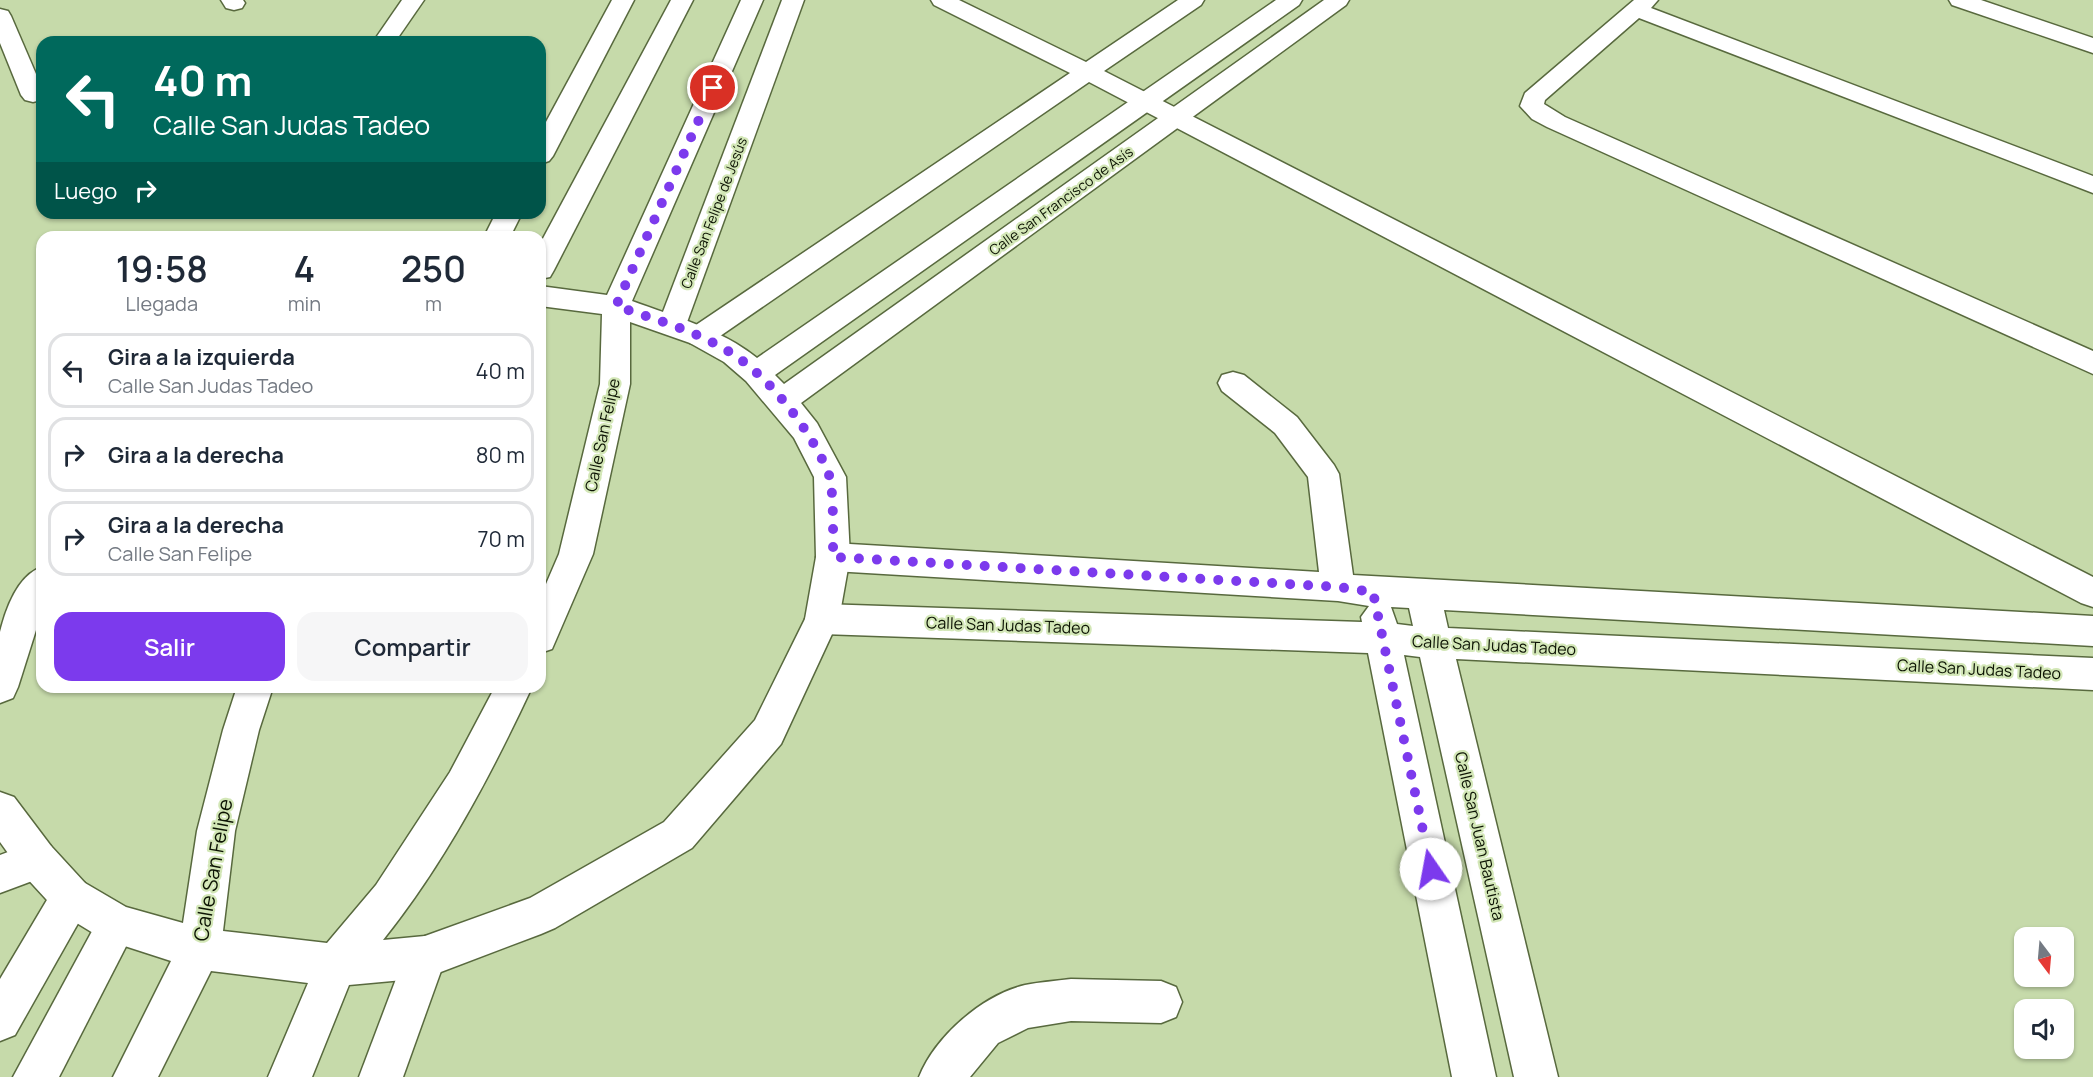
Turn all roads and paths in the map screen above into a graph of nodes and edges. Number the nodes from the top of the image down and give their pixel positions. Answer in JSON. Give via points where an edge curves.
{"nodes":[{"id":1,"x":413,"y":0,"type":"edge"},
{"id":2,"x":623,"y":0,"type":"edge"},
{"id":3,"x":682,"y":0,"type":"edge"},
{"id":4,"x":752,"y":0,"type":"edge"},
{"id":5,"x":793,"y":0,"type":"edge"},
{"id":6,"x":942,"y":0,"type":"edge"},
{"id":7,"x":1193,"y":0,"type":"edge"},
{"id":8,"x":1291,"y":0,"type":"edge"},
{"id":9,"x":1338,"y":0,"type":"edge"},
{"id":10,"x":1960,"y":0,"type":"edge"},
{"id":11,"x":1642,"y":5,"type":"edge"},
{"id":12,"x":0,"y":16,"type":"edge"},
{"id":13,"x":388,"y":36,"type":"edge"},
{"id":14,"x":2093,"y":46,"type":"edge"},
{"id":15,"x":1087,"y":71,"type":"junction"},
{"id":16,"x":33,"y":95,"type":"dead end"},
{"id":17,"x":1146,"y":101,"type":"junction"},
{"id":18,"x":1177,"y":117,"type":"junction"},
{"id":19,"x":546,"y":145,"type":"edge"},
{"id":20,"x":2093,"y":185,"type":"edge"},
{"id":21,"x":546,"y":259,"type":"edge"},
{"id":22,"x":546,"y":297,"type":"edge"},
{"id":23,"x":616,"y":306,"type":"junction"},
{"id":24,"x":686,"y":331,"type":"junction"},
{"id":25,"x":2093,"y":363,"type":"edge"},
{"id":26,"x":756,"y":373,"type":"junction"},
{"id":27,"x":1233,"y":384,"type":"dead end"},
{"id":28,"x":782,"y":401,"type":"junction"},
{"id":29,"x":833,"y":557,"type":"junction"},
{"id":30,"x":36,"y":590,"type":"edge"},
{"id":31,"x":1355,"y":590,"type":"junction"},
{"id":32,"x":2093,"y":592,"type":"edge"},
{"id":33,"x":1423,"y":595,"type":"junction"},
{"id":34,"x":822,"y":619,"type":"junction"},
{"id":35,"x":546,"y":624,"type":"edge"},
{"id":36,"x":2093,"y":631,"type":"edge"},
{"id":37,"x":1383,"y":638,"type":"junction"},
{"id":38,"x":1435,"y":643,"type":"junction"},
{"id":39,"x":2093,"y":674,"type":"edge"},
{"id":40,"x":0,"y":687,"type":"edge"},
{"id":41,"x":253,"y":693,"type":"edge"},
{"id":42,"x":511,"y":693,"type":"edge"},
{"id":43,"x":0,"y":810,"type":"edge"},
{"id":44,"x":36,"y":860,"type":"junction"},
{"id":45,"x":0,"y":874,"type":"edge"},
{"id":46,"x":71,"y":897,"type":"junction"},
{"id":47,"x":117,"y":925,"type":"junction"},
{"id":48,"x":200,"y":949,"type":"junction"},
{"id":49,"x":426,"y":957,"type":"junction"},
{"id":50,"x":336,"y":965,"type":"junction"},
{"id":51,"x":1161,"y":1002,"type":"dead end"},
{"id":52,"x":0,"y":1020,"type":"edge"},
{"id":53,"x":35,"y":1077,"type":"edge"},
{"id":54,"x":135,"y":1077,"type":"edge"},
{"id":55,"x":290,"y":1077,"type":"edge"},
{"id":56,"x":381,"y":1077,"type":"edge"},
{"id":57,"x":941,"y":1077,"type":"edge"},
{"id":58,"x":1474,"y":1077,"type":"edge"},
{"id":59,"x":1536,"y":1077,"type":"edge"}],
"edges":[{"from":1,"to":13,"type":"street"},
{"from":2,"to":19,"type":"street"},
{"from":3,"to":21,"type":"street"},
{"from":4,"to":23,"type":"street","name":"Calle San Felipe"},
{"from":5,"to":24,"type":"street","name":"Calle San Felipe de Jesús"},
{"from":6,"to":15,"type":"street"},
{"from":7,"to":15,"type":"street"},
{"from":8,"to":17,"type":"street","name":"Calle San Francisco de Asís"},
{"from":9,"to":18,"type":"street","name":"Calle San Francisco de Asís"},
{"from":10,"to":14,"type":"street"},
{"from":11,"to":20,"type":"street"},
{"from":11,"to":25,"type":"street","via":[[1533,98],[1532,106],[1556,122]]},
{"from":12,"to":16,"type":"street"},
{"from":15,"to":17,"type":"street"},
{"from":15,"to":24,"type":"street"},
{"from":17,"to":18,"type":"street"},
{"from":17,"to":26,"type":"street","name":"Calle San Francisco de Asís"},
{"from":18,"to":28,"type":"street","name":"Calle San Francisco de Asís"},
{"from":18,"to":32,"type":"street"},
{"from":22,"to":23,"type":"street"},
{"from":23,"to":24,"type":"street"},
{"from":23,"to":35,"type":"street","name":"Calle San Felipe","via":[[615,384],[576,554]]},
{"from":24,"to":26,"type":"street","via":[[734,355]]},
{"from":26,"to":28,"type":"street"},
{"from":27,"to":31,"type":"street","via":[[1286,425],[1323,474]]},
{"from":28,"to":29,"type":"street","via":[[806,431],[830,477]]},
{"from":29,"to":31,"type":"street"},
{"from":29,"to":34,"type":"street"},
{"from":30,"to":40,"type":"street","via":[[27,604]]},
{"from":31,"to":33,"type":"street"},
{"from":31,"to":37,"type":"street"},
{"from":33,"to":36,"type":"street"},
{"from":33,"to":38,"type":"street","name":"Calle San Juan Bautista"},
{"from":34,"to":37,"type":"street","name":"Calle San Judas Tadeo"},
{"from":34,"to":49,"type":"street","via":[[768,732],[678,835],[541,914]]},
{"from":37,"to":38,"type":"street","name":"Calle San Judas Tadeo"},
{"from":37,"to":58,"type":"street"},
{"from":38,"to":39,"type":"street","name":"Calle San Judas Tadeo"},
{"from":38,"to":59,"type":"street","name":"Calle San Juan Bautista"},
{"from":41,"to":48,"type":"street","name":"Calle San Felipe","via":[[216,831]]},
{"from":42,"to":50,"type":"street","via":[[433,833],[390,899]]},
{"from":43,"to":44,"type":"street"},
{"from":44,"to":45,"type":"street"},
{"from":44,"to":46,"type":"street"},
{"from":46,"to":47,"type":"street"},
{"from":46,"to":52,"type":"street"},
{"from":47,"to":48,"type":"street"},
{"from":47,"to":53,"type":"street"},
{"from":48,"to":50,"type":"street"},
{"from":48,"to":54,"type":"street","name":"Calle San Felipe"},
{"from":49,"to":50,"type":"street"},
{"from":49,"to":56,"type":"street"},
{"from":50,"to":55,"type":"street"},
{"from":51,"to":57,"type":"street","via":[[1071,1000],[1023,1007],[984,1028]]}]}
